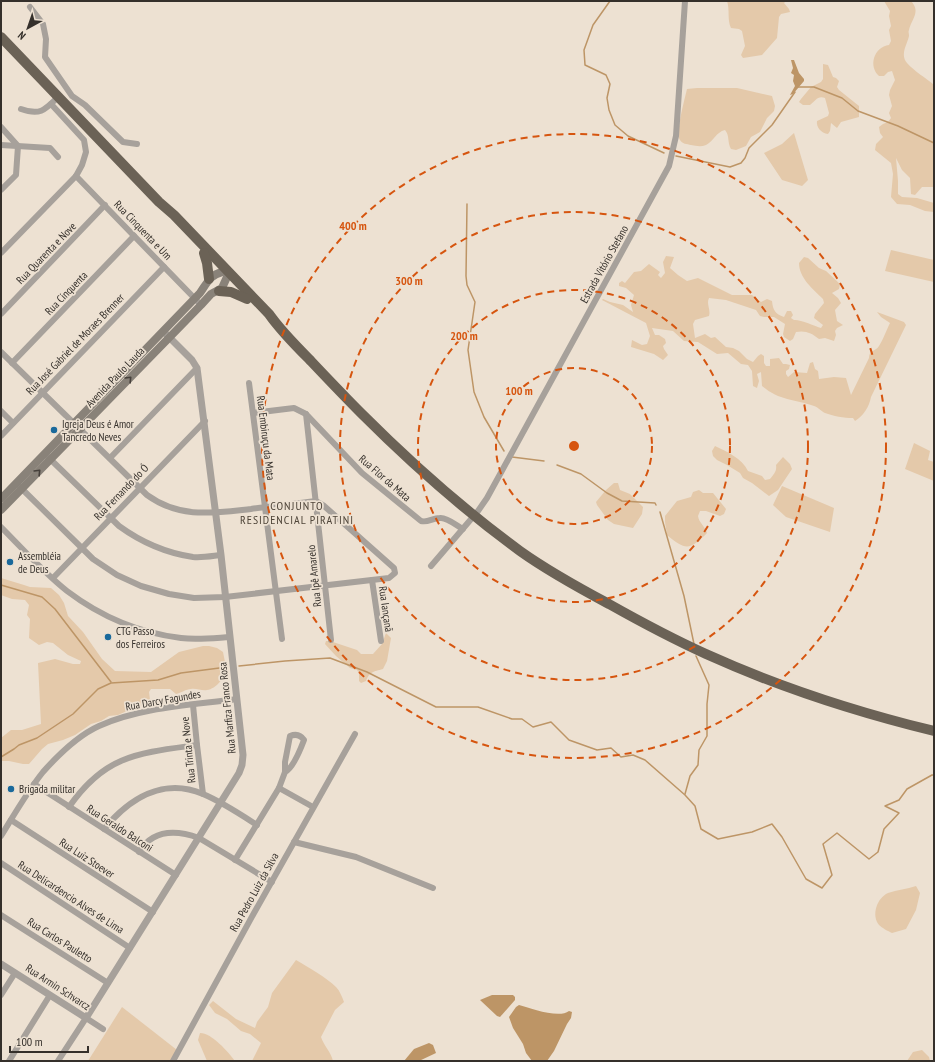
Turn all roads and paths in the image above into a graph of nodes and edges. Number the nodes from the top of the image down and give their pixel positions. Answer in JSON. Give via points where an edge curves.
{"nodes":[{"id":1,"x":685,"y":1,"type":"edge"},
{"id":2,"x":30,"y":6,"type":"dead end"},
{"id":3,"x":1,"y":32,"type":"edge"},
{"id":4,"x":1,"y":37,"type":"edge"},
{"id":5,"x":9,"y":45,"type":"junction"},
{"id":6,"x":72,"y":96,"type":"junction"},
{"id":7,"x":58,"y":101,"type":"junction"},
{"id":8,"x":21,"y":108,"type":"dead end"},
{"id":9,"x":1,"y":127,"type":"edge"},
{"id":10,"x":116,"y":136,"type":"junction"},
{"id":11,"x":137,"y":144,"type":"dead end"},
{"id":12,"x":1,"y":145,"type":"edge"},
{"id":13,"x":18,"y":146,"type":"junction"},
{"id":14,"x":106,"y":147,"type":"junction"},
{"id":15,"x":58,"y":157,"type":"dead end"},
{"id":16,"x":76,"y":176,"type":"junction"},
{"id":17,"x":1,"y":190,"type":"edge"},
{"id":18,"x":159,"y":202,"type":"junction"},
{"id":19,"x":105,"y":205,"type":"junction"},
{"id":20,"x":134,"y":236,"type":"junction"},
{"id":21,"x":1,"y":253,"type":"edge"},
{"id":22,"x":204,"y":253,"type":"junction"},
{"id":23,"x":164,"y":267,"type":"junction"},
{"id":24,"x":225,"y":273,"type":"junction"},
{"id":25,"x":209,"y":279,"type":"junction"},
{"id":26,"x":218,"y":291,"type":"junction"},
{"id":27,"x":247,"y":300,"type":"junction"},
{"id":28,"x":198,"y":301,"type":"junction"},
{"id":29,"x":1,"y":314,"type":"edge"},
{"id":30,"x":279,"y":328,"type":"junction"},
{"id":31,"x":166,"y":334,"type":"junction"},
{"id":32,"x":1,"y":352,"type":"edge"},
{"id":33,"x":12,"y":363,"type":"junction"},
{"id":34,"x":197,"y":368,"type":"junction"},
{"id":35,"x":249,"y":383,"type":"dead end"},
{"id":36,"x":43,"y":393,"type":"junction"},
{"id":37,"x":1,"y":411,"type":"edge"},
{"id":38,"x":253,"y":413,"type":"junction"},
{"id":39,"x":306,"y":414,"type":"junction"},
{"id":40,"x":205,"y":421,"type":"junction"},
{"id":41,"x":14,"y":423,"type":"junction"},
{"id":42,"x":77,"y":426,"type":"junction"},
{"id":43,"x":1,"y":436,"type":"edge"},
{"id":44,"x":48,"y":456,"type":"junction"},
{"id":45,"x":110,"y":458,"type":"junction"},
{"id":46,"x":19,"y":486,"type":"junction"},
{"id":47,"x":140,"y":488,"type":"junction"},
{"id":48,"x":1,"y":499,"type":"edge"},
{"id":49,"x":316,"y":501,"type":"junction"},
{"id":50,"x":265,"y":507,"type":"junction"},
{"id":51,"x":1,"y":510,"type":"edge"},
{"id":52,"x":216,"y":513,"type":"junction"},
{"id":53,"x":474,"y":516,"type":"junction"},
{"id":54,"x":110,"y":518,"type":"junction"},
{"id":55,"x":1,"y":527,"type":"edge"},
{"id":56,"x":463,"y":529,"type":"junction"},
{"id":57,"x":82,"y":547,"type":"junction"},
{"id":58,"x":221,"y":555,"type":"junction"},
{"id":59,"x":431,"y":566,"type":"dead end"},
{"id":60,"x":53,"y":578,"type":"junction"},
{"id":61,"x":372,"y":580,"type":"junction"},
{"id":62,"x":325,"y":586,"type":"junction"},
{"id":63,"x":276,"y":591,"type":"junction"},
{"id":64,"x":225,"y":597,"type":"junction"},
{"id":65,"x":230,"y":638,"type":"junction"},
{"id":66,"x":282,"y":639,"type":"dead end"},
{"id":67,"x":331,"y":640,"type":"dead end"},
{"id":68,"x":381,"y":642,"type":"dead end"},
{"id":69,"x":237,"y":699,"type":"junction"},
{"id":70,"x":193,"y":705,"type":"junction"},
{"id":71,"x":934,"y":730,"type":"edge"},
{"id":72,"x":355,"y":734,"type":"dead end"},
{"id":73,"x":197,"y":745,"type":"junction"},
{"id":74,"x":285,"y":772,"type":"junction"},
{"id":75,"x":34,"y":784,"type":"junction"},
{"id":76,"x":279,"y":788,"type":"junction"},
{"id":77,"x":203,"y":794,"type":"junction"},
{"id":78,"x":220,"y":803,"type":"junction"},
{"id":79,"x":69,"y":807,"type":"junction"},
{"id":80,"x":313,"y":807,"type":"junction"},
{"id":81,"x":11,"y":820,"type":"junction"},
{"id":82,"x":257,"y":825,"type":"junction"},
{"id":83,"x":104,"y":829,"type":"junction"},
{"id":84,"x":1,"y":836,"type":"edge"},
{"id":85,"x":199,"y":838,"type":"junction"},
{"id":86,"x":294,"y":842,"type":"junction"},
{"id":87,"x":139,"y":852,"type":"junction"},
{"id":88,"x":236,"y":860,"type":"junction"},
{"id":89,"x":1,"y":863,"type":"edge"},
{"id":90,"x":176,"y":875,"type":"junction"},
{"id":91,"x":272,"y":882,"type":"junction"},
{"id":92,"x":433,"y":888,"type":"dead end"},
{"id":93,"x":153,"y":912,"type":"junction"},
{"id":94,"x":1,"y":915,"type":"edge"},
{"id":95,"x":130,"y":948,"type":"junction"},
{"id":96,"x":1,"y":964,"type":"edge"},
{"id":97,"x":15,"y":973,"type":"junction"},
{"id":98,"x":108,"y":983,"type":"junction"},
{"id":99,"x":1,"y":995,"type":"edge"},
{"id":100,"x":50,"y":995,"type":"junction"},
{"id":101,"x":86,"y":1018,"type":"junction"},
{"id":102,"x":103,"y":1029,"type":"dead end"},
{"id":103,"x":9,"y":1061,"type":"edge"},
{"id":104,"x":58,"y":1061,"type":"edge"},
{"id":105,"x":173,"y":1061,"type":"edge"}],
"edges":[{"from":1,"to":53,"type":"street","name":"Estrada Vitório Stefano","via":[[676,136],[669,166],[487,498]]},
{"from":2,"to":6,"type":"street","via":[[43,24],[46,38],[45,57]]},
{"from":3,"to":5,"type":"highway"},
{"from":4,"to":5,"type":"highway"},
{"from":5,"to":7,"type":"highway"},
{"from":6,"to":7,"type":"street"},
{"from":6,"to":10,"type":"street","via":[[85,104]]},
{"from":7,"to":8,"type":"street","via":[[32,113]]},
{"from":7,"to":14,"type":"highway"},
{"from":7,"to":16,"type":"street","via":[[84,140],[86,152]]},
{"from":9,"to":13,"type":"street"},
{"from":10,"to":11,"type":"street","via":[[123,142]]},
{"from":10,"to":14,"type":"street"},
{"from":12,"to":13,"type":"street"},
{"from":13,"to":15,"type":"street","via":[[50,148]]},
{"from":13,"to":17,"type":"street","via":[[16,175]]},
{"from":14,"to":18,"type":"highway"},
{"from":16,"to":19,"type":"street","name":"Rua Cinquenta e Um"},
{"from":16,"to":21,"type":"street"},
{"from":18,"to":22,"type":"highway","via":[[170,218]]},
{"from":18,"to":24,"type":"highway","via":[[174,214]]},
{"from":19,"to":20,"type":"street","name":"Rua Cinquenta e Um"},
{"from":19,"to":29,"type":"street","name":"Rua Quarenta e Nove"},
{"from":20,"to":23,"type":"street","name":"Rua Cinquenta e Um"},
{"from":20,"to":33,"type":"street","name":"Rua Cinquenta"},
{"from":22,"to":24,"type":"highway"},
{"from":22,"to":25,"type":"highway"},
{"from":23,"to":28,"type":"street","name":"Rua Cinquenta e Um"},
{"from":23,"to":36,"type":"street","name":"Rua José Gabriel de Moraes Brenner"},
{"from":24,"to":25,"type":"main road","name":"Avenida Paulo Lauda","via":[[215,274]]},
{"from":24,"to":26,"type":"main road","name":"Avenida Paulo Lauda","via":[[224,284]]},
{"from":24,"to":27,"type":"highway"},
{"from":24,"to":30,"type":"highway","via":[[269,314]]},
{"from":25,"to":28,"type":"main road","name":"Avenida Paulo Lauda"},
{"from":26,"to":27,"type":"highway","via":[[241,295]]},
{"from":26,"to":28,"type":"main road","name":"Avenida Paulo Lauda"},
{"from":27,"to":30,"type":"highway"},
{"from":28,"to":31,"type":"main road","name":"Avenida Paulo Lauda"},
{"from":30,"to":53,"type":"highway","via":[[377,429]]},
{"from":31,"to":34,"type":"street"},
{"from":31,"to":42,"type":"main road","name":"Avenida Paulo Lauda"},
{"from":32,"to":33,"type":"street"},
{"from":33,"to":36,"type":"street"},
{"from":34,"to":40,"type":"street","name":"Rua Marfiza Franco Rosa"},
{"from":34,"to":45,"type":"street"},
{"from":35,"to":38,"type":"street","name":"Rua Embiruçu da Mata"},
{"from":36,"to":41,"type":"street","name":"Rua José Gabriel de Moraes Brenner"},
{"from":36,"to":42,"type":"street"},
{"from":37,"to":41,"type":"street"},
{"from":38,"to":39,"type":"street","via":[[294,408]]},
{"from":38,"to":50,"type":"street","name":"Rua Embiruçu da Mata"},
{"from":39,"to":49,"type":"street","name":"Rua Ipê Amarelo"},
{"from":39,"to":56,"type":"street","name":"Rua Flor da Mata","via":[[362,472],[421,521],[446,519]]},
{"from":40,"to":47,"type":"street","name":"Rua Fernando do Ó"},
{"from":40,"to":52,"type":"street","name":"Rua Marfiza Franco Rosa"},
{"from":41,"to":43,"type":"street","name":"Rua José Gabriel de Moraes Brenner"},
{"from":42,"to":44,"type":"main road","name":"Avenida Paulo Lauda"},
{"from":42,"to":45,"type":"street"},
{"from":44,"to":46,"type":"main road","name":"Avenida Paulo Lauda"},
{"from":44,"to":54,"type":"street"},
{"from":45,"to":47,"type":"street"},
{"from":46,"to":48,"type":"main road","name":"Avenida Paulo Lauda"},
{"from":46,"to":51,"type":"main road","name":"Avenida Paulo Lauda"},
{"from":46,"to":57,"type":"street"},
{"from":47,"to":52,"type":"street","via":[[155,500],[179,510]]},
{"from":47,"to":54,"type":"street","name":"Rua Fernando do Ó"},
{"from":49,"to":50,"type":"street"},
{"from":49,"to":61,"type":"street","via":[[324,505],[394,568],[395,574],[389,578]]},
{"from":49,"to":62,"type":"street","name":"Rua Ipê Amarelo"},
{"from":50,"to":52,"type":"street"},
{"from":50,"to":63,"type":"street","name":"Rua Embiruçu da Mata"},
{"from":52,"to":58,"type":"street","name":"Rua Marfiza Franco Rosa"},
{"from":53,"to":56,"type":"street"},
{"from":53,"to":71,"type":"highway","via":[[558,575],[652,628],[706,654],[771,681],[837,704]]},
{"from":54,"to":57,"type":"street","name":"Rua Fernando do Ó"},
{"from":54,"to":58,"type":"street","via":[[131,535],[154,547],[194,557]]},
{"from":55,"to":60,"type":"street"},
{"from":56,"to":59,"type":"street"},
{"from":57,"to":60,"type":"street","name":"Rua Fernando do Ó"},
{"from":57,"to":64,"type":"street","via":[[117,575],[141,586],[194,598]]},
{"from":58,"to":64,"type":"street","name":"Rua Marfiza Franco Rosa"},
{"from":60,"to":65,"type":"street","via":[[98,612],[146,631],[182,638]]},
{"from":61,"to":62,"type":"street"},
{"from":61,"to":68,"type":"street","name":"Rua Iançanã"},
{"from":62,"to":63,"type":"street"},
{"from":62,"to":67,"type":"street","name":"Rua Ipê Amarelo"},
{"from":63,"to":64,"type":"street"},
{"from":63,"to":66,"type":"street","name":"Rua Embiruçu da Mata"},
{"from":64,"to":65,"type":"street","name":"Rua Marfiza Franco Rosa"},
{"from":65,"to":69,"type":"street","name":"Rua Marfiza Franco Rosa"},
{"from":69,"to":70,"type":"street","name":"Rua Darcy Fagundes"},
{"from":69,"to":78,"type":"street","name":"Rua Marfiza Franco Rosa","via":[[242,765]]},
{"from":70,"to":73,"type":"street","name":"Rua Trinta e Nove"},
{"from":70,"to":75,"type":"street","name":"Rua Darcy Fagundes","via":[[130,714],[99,726],[72,743]]},
{"from":72,"to":80,"type":"street","name":"Rua Pedro Luiz da Silva"},
{"from":73,"to":77,"type":"street","name":"Rua Trinta e Nove"},
{"from":73,"to":79,"type":"street","via":[[145,752],[110,766],[87,784]]},
{"from":74,"to":74,"type":"street","via":[[292,765],[304,740],[299,735],[290,736]]},
{"from":74,"to":76,"type":"street"},
{"from":75,"to":79,"type":"street","name":"Rua Geraldo Balconi"},
{"from":75,"to":81,"type":"street","name":"Rua Darcy Fagundes"},
{"from":76,"to":80,"type":"street"},
{"from":76,"to":82,"type":"street"},
{"from":77,"to":78,"type":"street"},
{"from":77,"to":83,"type":"street","via":[[188,789],[174,789],[146,794],[123,808]]},
{"from":78,"to":82,"type":"street"},
{"from":78,"to":85,"type":"street","name":"Rua Marfiza Franco Rosa"},
{"from":79,"to":83,"type":"street","name":"Rua Geraldo Balconi"},
{"from":80,"to":86,"type":"street","name":"Rua Pedro Luiz da Silva"},
{"from":81,"to":84,"type":"street","name":"Rua Darcy Fagundes"},
{"from":81,"to":93,"type":"street","name":"Rua Luiz Stoever"},
{"from":82,"to":88,"type":"street"},
{"from":83,"to":87,"type":"street","name":"Rua Geraldo Balconi"},
{"from":85,"to":87,"type":"street","via":[[180,832],[155,836]]},
{"from":85,"to":88,"type":"street"},
{"from":85,"to":90,"type":"street","name":"Rua Marfiza Franco Rosa"},
{"from":86,"to":91,"type":"street","name":"Rua Pedro Luiz da Silva"},
{"from":86,"to":92,"type":"street","via":[[356,857]]},
{"from":87,"to":90,"type":"street","name":"Rua Geraldo Balconi"},
{"from":88,"to":91,"type":"street"},
{"from":89,"to":95,"type":"street","name":"Rua Delicardencio Alves de Lima"},
{"from":90,"to":93,"type":"street","name":"Rua Marfiza Franco Rosa"},
{"from":91,"to":105,"type":"street","name":"Rua Pedro Luiz da Silva"},
{"from":93,"to":95,"type":"street","name":"Rua Marfiza Franco Rosa"},
{"from":94,"to":98,"type":"street","name":"Rua Carlos Pauletto"},
{"from":95,"to":98,"type":"street","name":"Rua Marfiza Franco Rosa"},
{"from":96,"to":97,"type":"street","name":"Rua Armin Schvarcz"},
{"from":97,"to":99,"type":"street"},
{"from":97,"to":100,"type":"street","name":"Rua Armin Schvarcz"},
{"from":98,"to":101,"type":"street","name":"Rua Marfiza Franco Rosa"},
{"from":100,"to":101,"type":"street","name":"Rua Armin Schvarcz"},
{"from":100,"to":103,"type":"street"},
{"from":101,"to":102,"type":"street","name":"Rua Armin Schvarcz"},
{"from":101,"to":104,"type":"street","name":"Rua Marfiza Franco Rosa"}]}
